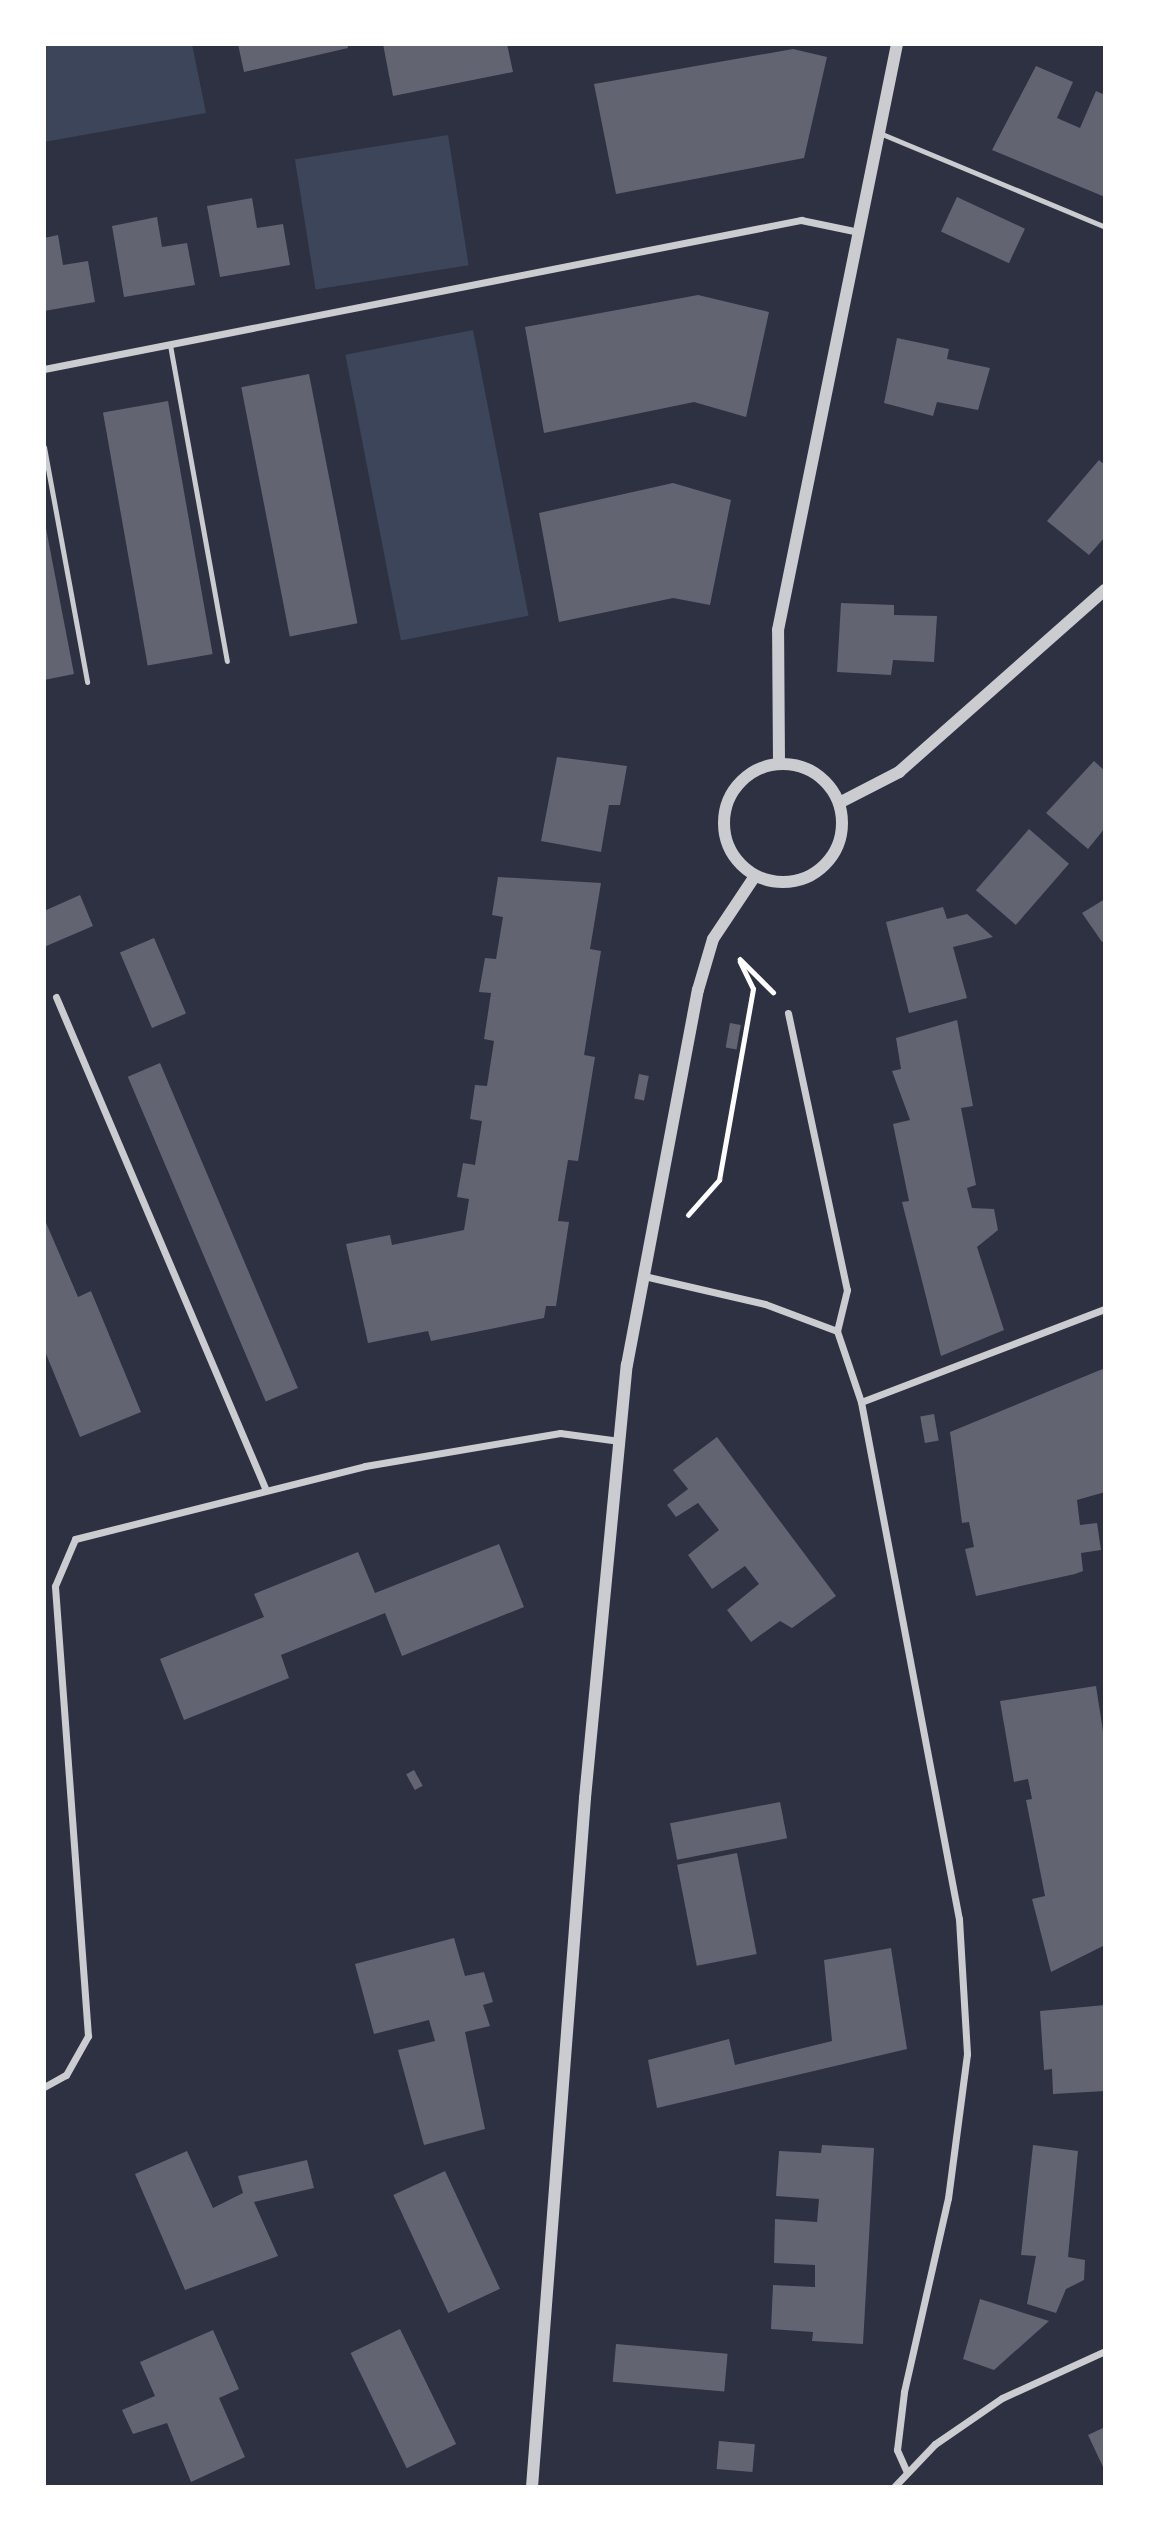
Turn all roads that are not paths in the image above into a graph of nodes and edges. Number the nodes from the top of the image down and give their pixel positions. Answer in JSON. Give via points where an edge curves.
{"nodes":[{"id":1,"x":897,"y":44,"type":"edge"},
{"id":2,"x":882,"y":134,"type":"junction"},
{"id":3,"x":1105,"y":227,"type":"edge"},
{"id":4,"x":859,"y":232,"type":"junction"},
{"id":5,"x":170,"y":345,"type":"junction"},
{"id":6,"x":44,"y":369,"type":"edge"},
{"id":7,"x":44,"y":447,"type":"edge"},
{"id":8,"x":1105,"y":590,"type":"edge"},
{"id":9,"x":227,"y":661,"type":"dead end"},
{"id":10,"x":87,"y":682,"type":"dead end"},
{"id":11,"x":779,"y":763,"type":"junction"},
{"id":12,"x":839,"y":803,"type":"junction"},
{"id":13,"x":755,"y":876,"type":"junction"},
{"id":14,"x":56,"y":997,"type":"dead end"},
{"id":15,"x":788,"y":1013,"type":"road end"},
{"id":16,"x":644,"y":1276,"type":"junction"},
{"id":17,"x":1105,"y":1309,"type":"edge"},
{"id":18,"x":837,"y":1331,"type":"junction"},
{"id":19,"x":861,"y":1402,"type":"junction"},
{"id":20,"x":619,"y":1441,"type":"junction"},
{"id":21,"x":265,"y":1488,"type":"junction"},
{"id":22,"x":44,"y":2087,"type":"edge"},
{"id":23,"x":1105,"y":2351,"type":"edge"},
{"id":24,"x":907,"y":2472,"type":"junction"},
{"id":25,"x":531,"y":2487,"type":"edge"},
{"id":26,"x":894,"y":2487,"type":"edge"}],
"edges":[{"from":1,"to":2,"type":"street"},
{"from":2,"to":3,"type":"lane"},
{"from":2,"to":4,"type":"street"},
{"from":4,"to":5,"type":"street","via":[[801,220]]},
{"from":4,"to":11,"type":"street","via":[[778,630]]},
{"from":5,"to":6,"type":"street"},
{"from":5,"to":9,"type":"lane"},
{"from":7,"to":10,"type":"lane"},
{"from":8,"to":12,"type":"street","via":[[899,772]]},
{"from":11,"to":12,"type":"street","via":[[816,773]]},
{"from":11,"to":13,"type":"street","via":[[744,778],[724,810],[729,848]]},
{"from":12,"to":13,"type":"street","via":[[843,823],[829,861],[794,882]]},
{"from":13,"to":16,"type":"street","via":[[713,939],[698,990]]},
{"from":14,"to":21,"type":"street"},
{"from":15,"to":18,"type":"street","via":[[847,1290]]},
{"from":16,"to":18,"type":"street","via":[[765,1304]]},
{"from":16,"to":20,"type":"street"},
{"from":17,"to":19,"type":"street"},
{"from":18,"to":19,"type":"street"},
{"from":19,"to":24,"type":"street","via":[[957,1906],[967,2054],[948,2198],[904,2392],[897,2450]]},
{"from":20,"to":21,"type":"street","via":[[560,1433]]},
{"from":20,"to":25,"type":"street"},
{"from":21,"to":22,"type":"street","via":[[75,1539],[55,1586],[88,2036],[66,2075]]},
{"from":23,"to":24,"type":"street","via":[[1002,2398]]},
{"from":24,"to":26,"type":"street"}]}
